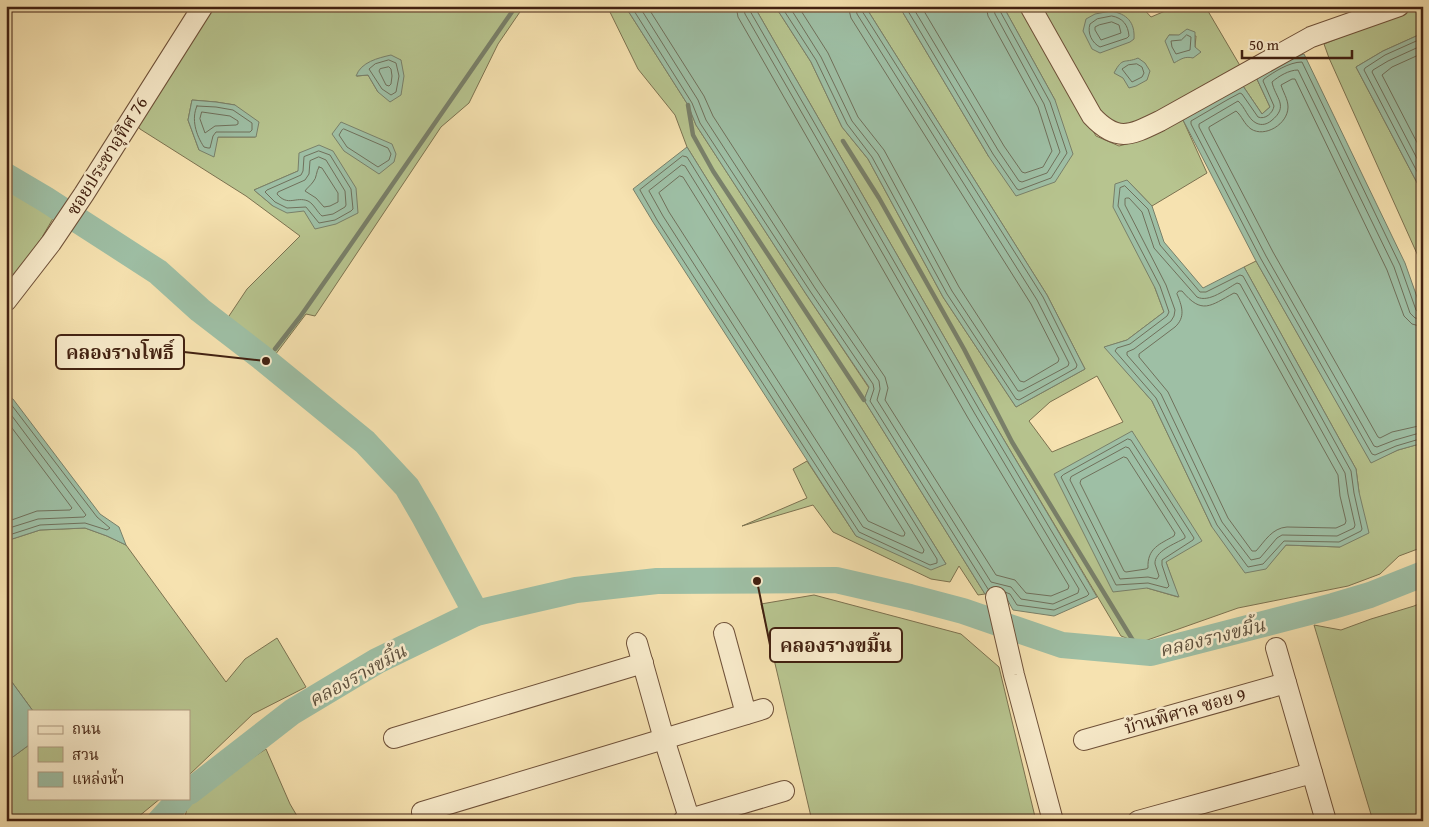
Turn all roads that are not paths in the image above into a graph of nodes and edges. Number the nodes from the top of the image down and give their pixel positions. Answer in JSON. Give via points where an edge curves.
{"nodes":[{"id":1,"x":203,"y":6,"type":"edge"},
{"id":2,"x":1030,"y":6,"type":"edge"},
{"id":3,"x":1399,"y":6,"type":"edge"},
{"id":4,"x":6,"y":301,"type":"edge"},
{"id":5,"x":996,"y":597,"type":"dead end"},
{"id":6,"x":724,"y":633,"type":"dead end"},
{"id":7,"x":637,"y":643,"type":"dead end"},
{"id":8,"x":1276,"y":648,"type":"dead end"},
{"id":9,"x":643,"y":663,"type":"junction"},
{"id":10,"x":1286,"y":683,"type":"junction"},
{"id":11,"x":394,"y":738,"type":"dead end"},
{"id":12,"x":664,"y":738,"type":"junction"},
{"id":13,"x":1084,"y":740,"type":"dead end"},
{"id":14,"x":1312,"y":772,"type":"junction"},
{"id":15,"x":784,"y":791,"type":"dead end"},
{"id":16,"x":422,"y":812,"type":"dead end"},
{"id":17,"x":687,"y":820,"type":"edge"},
{"id":18,"x":1053,"y":821,"type":"edge"},
{"id":19,"x":1138,"y":821,"type":"edge"},
{"id":20,"x":1326,"y":821,"type":"edge"}],
"edges":[{"from":1,"to":4,"type":"street","name":"ซอยประชาอุทิศ 76","via":[[84,194]]},
{"from":2,"to":3,"type":"street","via":[[1092,116],[1107,129],[1132,134],[1311,37]]},
{"from":5,"to":18,"type":"street"},
{"from":6,"to":12,"type":"street","via":[[755,711]]},
{"from":7,"to":9,"type":"street"},
{"from":8,"to":10,"type":"street"},
{"from":9,"to":11,"type":"street"},
{"from":9,"to":12,"type":"street"},
{"from":10,"to":13,"type":"street","name":"บ้านพิศาล ซอย 9"},
{"from":10,"to":14,"type":"street"},
{"from":12,"to":16,"type":"street"},
{"from":12,"to":17,"type":"street"},
{"from":14,"to":19,"type":"street"},
{"from":14,"to":20,"type":"street"},
{"from":15,"to":17,"type":"street"}]}
